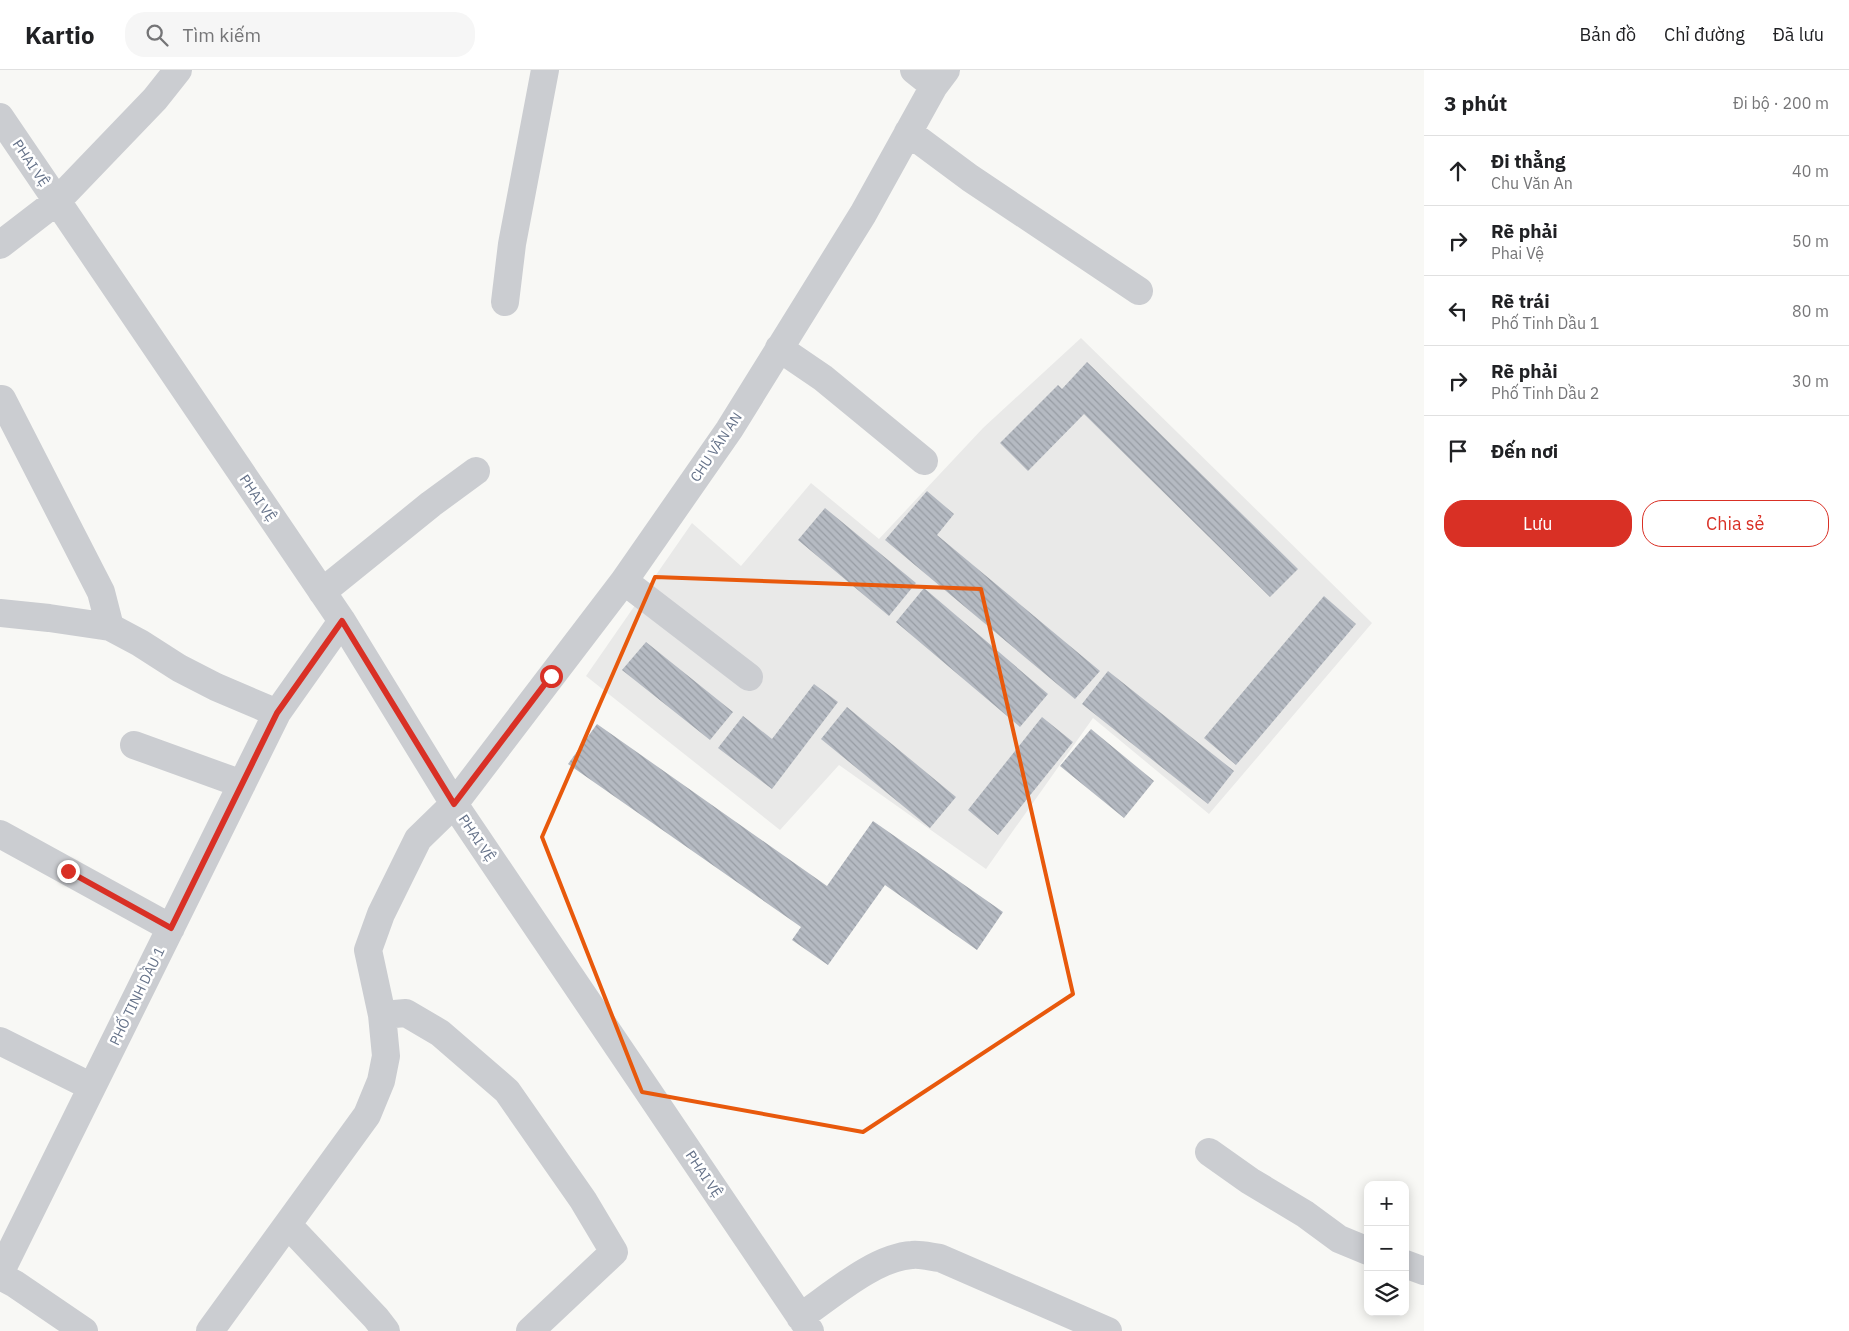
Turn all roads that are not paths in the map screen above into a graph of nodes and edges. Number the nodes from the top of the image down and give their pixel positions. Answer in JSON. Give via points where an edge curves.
{"nodes":[{"id":1,"x":545,"y":70,"type":"edge"},
{"id":2,"x":170,"y":74,"type":"edge"},
{"id":3,"x":931,"y":75,"type":"edge"},
{"id":4,"x":0,"y":117,"type":"edge"},
{"id":5,"x":908,"y":132,"type":"junction"},
{"id":6,"x":57,"y":201,"type":"junction"},
{"id":7,"x":0,"y":245,"type":"edge"},
{"id":8,"x":1140,"y":291,"type":"dead end"},
{"id":9,"x":505,"y":302,"type":"dead end"},
{"id":10,"x":779,"y":348,"type":"junction"},
{"id":11,"x":2,"y":399,"type":"dead end"},
{"id":12,"x":924,"y":461,"type":"dead end"},
{"id":13,"x":476,"y":471,"type":"dead end"},
{"id":14,"x":624,"y":581,"type":"junction"},
{"id":15,"x":322,"y":592,"type":"junction"},
{"id":16,"x":0,"y":613,"type":"edge"},
{"id":17,"x":342,"y":621,"type":"junction"},
{"id":18,"x":110,"y":626,"type":"junction"},
{"id":19,"x":749,"y":677,"type":"dead end"},
{"id":20,"x":277,"y":713,"type":"junction"},
{"id":21,"x":134,"y":745,"type":"dead end"},
{"id":22,"x":242,"y":784,"type":"junction"},
{"id":23,"x":454,"y":804,"type":"junction"},
{"id":24,"x":0,"y":834,"type":"edge"},
{"id":25,"x":171,"y":928,"type":"junction"},
{"id":26,"x":382,"y":1015,"type":"junction"},
{"id":27,"x":0,"y":1041,"type":"edge"},
{"id":28,"x":92,"y":1088,"type":"junction"},
{"id":29,"x":1209,"y":1152,"type":"dead end"},
{"id":30,"x":288,"y":1225,"type":"junction"},
{"id":31,"x":1364,"y":1249,"type":"edge"},
{"id":32,"x":1409,"y":1265,"type":"edge"},
{"id":33,"x":1424,"y":1270,"type":"edge"},
{"id":34,"x":0,"y":1275,"type":"edge"},
{"id":35,"x":805,"y":1324,"type":"edge"},
{"id":36,"x":84,"y":1331,"type":"edge"},
{"id":37,"x":210,"y":1331,"type":"edge"},
{"id":38,"x":386,"y":1331,"type":"edge"},
{"id":39,"x":530,"y":1331,"type":"edge"},
{"id":40,"x":1108,"y":1331,"type":"edge"}],
"edges":[{"from":1,"to":9,"type":"street","via":[[512,244]]},
{"from":2,"to":6,"type":"street","via":[[155,99]]},
{"from":3,"to":5,"type":"street","name":"CHU VĂN AN"},
{"from":4,"to":6,"type":"street","name":"PHAI VỆ"},
{"from":5,"to":8,"type":"street","via":[[970,178]]},
{"from":5,"to":10,"type":"street","name":"CHU VĂN AN","via":[[863,214]]},
{"from":6,"to":7,"type":"street"},
{"from":6,"to":15,"type":"street","name":"PHAI VỆ"},
{"from":10,"to":12,"type":"street","via":[[823,378]]},
{"from":10,"to":14,"type":"street","name":"CHU VĂN AN","via":[[729,430]]},
{"from":11,"to":18,"type":"street","via":[[101,592]]},
{"from":13,"to":15,"type":"street"},
{"from":14,"to":19,"type":"street"},
{"from":14,"to":23,"type":"street","name":"CHU VĂN AN"},
{"from":15,"to":17,"type":"street","name":"PHAI VỆ"},
{"from":16,"to":18,"type":"street"},
{"from":17,"to":20,"type":"street","name":"PHỐ TINH DẦU 1"},
{"from":17,"to":23,"type":"street","name":"PHAI VỆ"},
{"from":18,"to":20,"type":"street","via":[[179,668]]},
{"from":20,"to":22,"type":"street","name":"PHỐ TINH DẦU 1"},
{"from":21,"to":22,"type":"street"},
{"from":22,"to":25,"type":"street","name":"PHỐ TINH DẦU 1"},
{"from":23,"to":26,"type":"street","name":"CHU VĂN AN","via":[[418,839],[381,914],[368,950]]},
{"from":23,"to":35,"type":"street","name":"PHAI VỆ"},
{"from":24,"to":25,"type":"street"},
{"from":25,"to":28,"type":"street","name":"PHỐ TINH DẦU 1"},
{"from":26,"to":30,"type":"street","name":"CHU VĂN AN","via":[[386,1056],[381,1081],[367,1115]]},
{"from":26,"to":39,"type":"street","via":[[406,1013],[440,1033],[507,1091],[583,1200],[614,1252]]},
{"from":27,"to":28,"type":"street"},
{"from":28,"to":34,"type":"street","name":"PHỐ TINH DẦU 1"},
{"from":29,"to":31,"type":"street","via":[[1339,1239]]},
{"from":30,"to":37,"type":"street","name":"CHU VĂN AN"},
{"from":30,"to":38,"type":"street"},
{"from":32,"to":33,"type":"street"},
{"from":34,"to":36,"type":"street"},
{"from":35,"to":40,"type":"street","via":[[863,1274],[886,1260],[913,1255],[940,1258]]}]}
